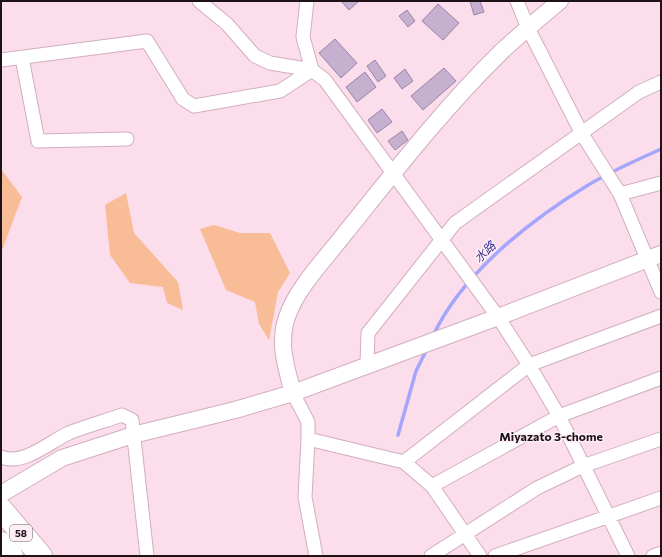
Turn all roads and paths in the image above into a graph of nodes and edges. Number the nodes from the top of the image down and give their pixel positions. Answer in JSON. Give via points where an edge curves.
{"nodes":[{"id":1,"x":199,"y":1,"type":"edge"},
{"id":2,"x":307,"y":1,"type":"edge"},
{"id":3,"x":517,"y":1,"type":"edge"},
{"id":4,"x":560,"y":1,"type":"edge"},
{"id":5,"x":528,"y":28,"type":"junction"},
{"id":6,"x":22,"y":58,"type":"junction"},
{"id":7,"x":1,"y":60,"type":"edge"},
{"id":8,"x":312,"y":70,"type":"junction"},
{"id":9,"x":661,"y":82,"type":"edge"},
{"id":10,"x":582,"y":134,"type":"junction"},
{"id":11,"x":127,"y":138,"type":"dead end"},
{"id":12,"x":394,"y":173,"type":"junction"},
{"id":13,"x":661,"y":183,"type":"edge"},
{"id":14,"x":620,"y":194,"type":"junction"},
{"id":15,"x":441,"y":241,"type":"junction"},
{"id":16,"x":654,"y":256,"type":"edge"},
{"id":17,"x":661,"y":292,"type":"edge"},
{"id":18,"x":661,"y":316,"type":"edge"},
{"id":19,"x":498,"y":317,"type":"junction"},
{"id":20,"x":367,"y":365,"type":"junction"},
{"id":21,"x":529,"y":365,"type":"junction"},
{"id":22,"x":661,"y":378,"type":"edge"},
{"id":23,"x":293,"y":394,"type":"junction"},
{"id":24,"x":559,"y":416,"type":"junction"},
{"id":25,"x":133,"y":435,"type":"junction"},
{"id":26,"x":308,"y":439,"type":"junction"},
{"id":27,"x":661,"y":439,"type":"edge"},
{"id":28,"x":1,"y":457,"type":"edge"},
{"id":29,"x":404,"y":462,"type":"junction"},
{"id":30,"x":583,"y":466,"type":"junction"},
{"id":31,"x":432,"y":486,"type":"junction"},
{"id":32,"x":1,"y":494,"type":"edge"},
{"id":33,"x":661,"y":498,"type":"edge"},
{"id":34,"x":1,"y":510,"type":"edge"},
{"id":35,"x":607,"y":516,"type":"junction"},
{"id":36,"x":465,"y":534,"type":"junction"},
{"id":37,"x":1,"y":544,"type":"edge"},
{"id":38,"x":661,"y":553,"type":"edge"},
{"id":39,"x":12,"y":556,"type":"edge"},
{"id":40,"x":41,"y":556,"type":"edge"},
{"id":41,"x":147,"y":556,"type":"edge"},
{"id":42,"x":316,"y":556,"type":"edge"},
{"id":43,"x":431,"y":556,"type":"edge"},
{"id":44,"x":480,"y":556,"type":"edge"},
{"id":45,"x":495,"y":556,"type":"edge"},
{"id":46,"x":628,"y":556,"type":"edge"},
{"id":47,"x":654,"y":556,"type":"edge"}],
"edges":[{"from":1,"to":8,"type":"street","via":[[227,24],[255,56],[270,62]]},
{"from":2,"to":8,"type":"street","via":[[303,37]]},
{"from":3,"to":5,"type":"street"},
{"from":4,"to":5,"type":"street"},
{"from":5,"to":10,"type":"street"},
{"from":5,"to":12,"type":"street","via":[[471,84]]},
{"from":6,"to":7,"type":"street"},
{"from":6,"to":8,"type":"street","via":[[147,41],[183,98],[194,106],[280,91]]},
{"from":6,"to":11,"type":"street","via":[[38,141]]},
{"from":8,"to":12,"type":"street","via":[[325,80]]},
{"from":9,"to":10,"type":"street","via":[[639,92]]},
{"from":10,"to":14,"type":"street"},
{"from":10,"to":15,"type":"street","via":[[455,223]]},
{"from":12,"to":15,"type":"street"},
{"from":12,"to":23,"type":"street","via":[[308,280],[287,316],[282,351]]},
{"from":13,"to":14,"type":"street"},
{"from":14,"to":16,"type":"street"},
{"from":15,"to":19,"type":"street"},
{"from":15,"to":20,"type":"street","via":[[368,333]]},
{"from":16,"to":17,"type":"street"},
{"from":16,"to":19,"type":"street"},
{"from":18,"to":21,"type":"street"},
{"from":19,"to":20,"type":"street"},
{"from":19,"to":21,"type":"street"},
{"from":20,"to":23,"type":"street"},
{"from":21,"to":24,"type":"street"},
{"from":21,"to":29,"type":"street"},
{"from":22,"to":24,"type":"street"},
{"from":23,"to":25,"type":"street"},
{"from":23,"to":26,"type":"street","via":[[308,422]]},
{"from":24,"to":30,"type":"street"},
{"from":24,"to":31,"type":"street"},
{"from":25,"to":28,"type":"street","via":[[132,420],[122,415],[70,433],[30,454],[15,458]]},
{"from":25,"to":32,"type":"street","via":[[62,458]]},
{"from":25,"to":41,"type":"street"},
{"from":26,"to":29,"type":"street"},
{"from":26,"to":42,"type":"street","via":[[305,497]]},
{"from":27,"to":30,"type":"street"},
{"from":29,"to":31,"type":"street"},
{"from":30,"to":35,"type":"street"},
{"from":30,"to":36,"type":"street","via":[[537,488]]},
{"from":31,"to":36,"type":"street"},
{"from":33,"to":35,"type":"street"},
{"from":34,"to":40,"type":"highway","number":"58"},
{"from":35,"to":45,"type":"street"},
{"from":35,"to":46,"type":"street"},
{"from":36,"to":43,"type":"street"},
{"from":36,"to":44,"type":"street"},
{"from":37,"to":39,"type":"highway","number":"58"},
{"from":38,"to":47,"type":"street"}]}
